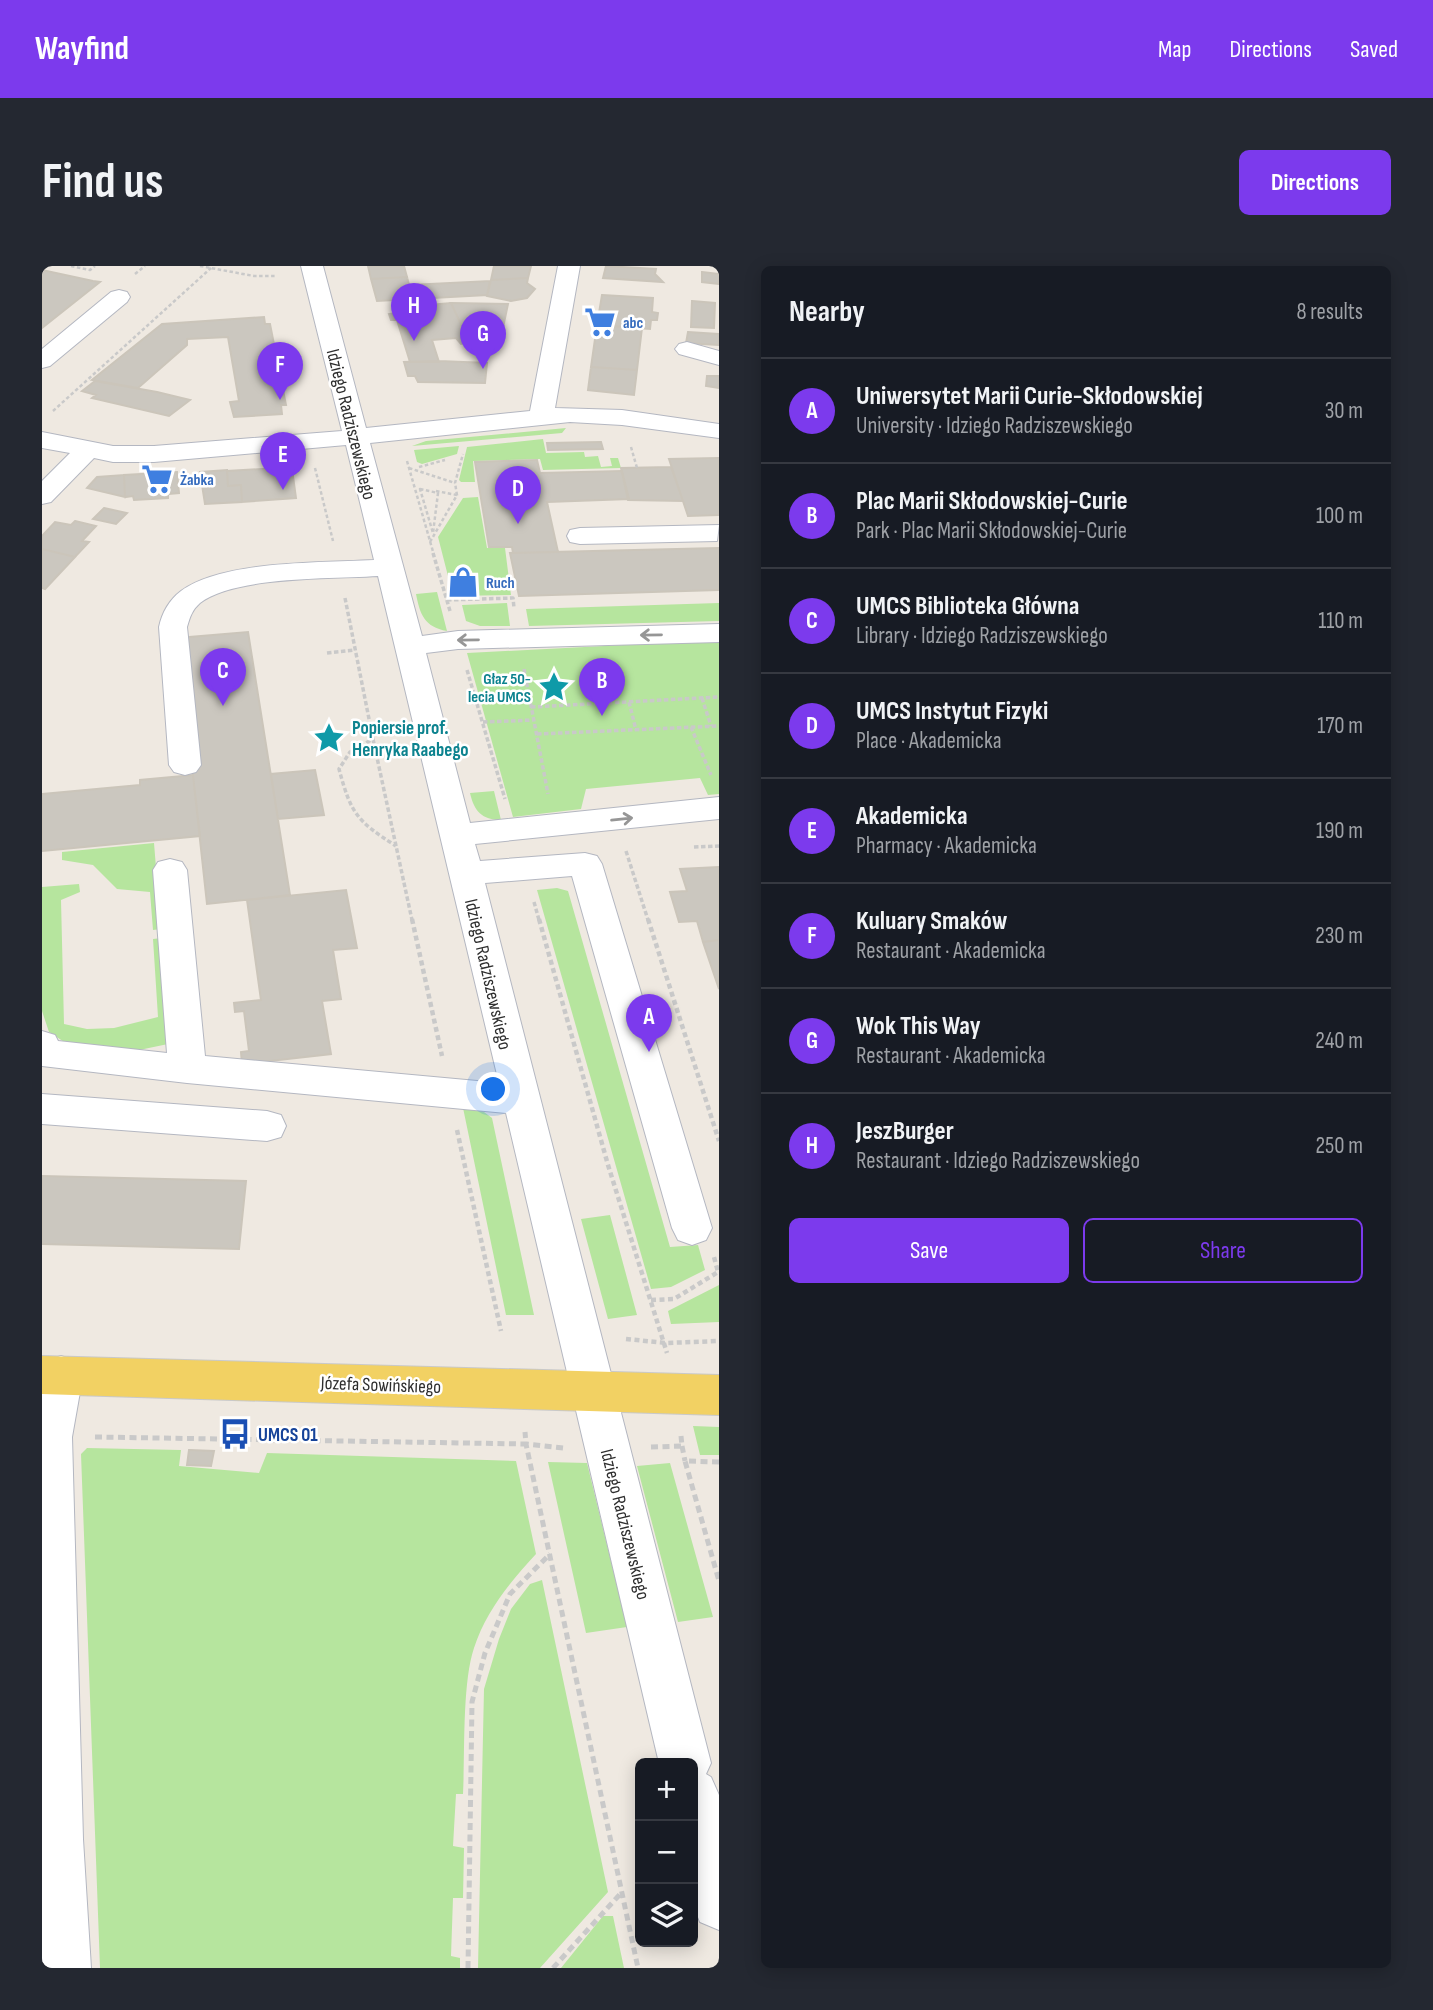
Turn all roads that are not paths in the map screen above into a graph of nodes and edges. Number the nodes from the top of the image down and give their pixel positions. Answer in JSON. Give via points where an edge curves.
{"nodes":[{"id":1,"x":312,"y":266,"type":"edge"},
{"id":2,"x":569,"y":266,"type":"edge"},
{"id":3,"x":119,"y":297,"type":"dead end"},
{"id":4,"x":687,"y":349,"type":"dead end"},
{"id":5,"x":719,"y":358,"type":"edge"},
{"id":6,"x":42,"y":361,"type":"edge"},
{"id":7,"x":542,"y":415,"type":"junction"},
{"id":8,"x":719,"y":431,"type":"edge"},
{"id":9,"x":356,"y":438,"type":"junction"},
{"id":10,"x":42,"y":440,"type":"edge"},
{"id":11,"x":87,"y":450,"type":"junction"},
{"id":12,"x":42,"y":495,"type":"edge"},
{"id":13,"x":717,"y":533,"type":"edge"},
{"id":14,"x":580,"y":536,"type":"dead end"},
{"id":15,"x":388,"y":567,"type":"junction"},
{"id":16,"x":719,"y":633,"type":"edge"},
{"id":17,"x":410,"y":646,"type":"junction"},
{"id":18,"x":185,"y":765,"type":"dead end"},
{"id":19,"x":717,"y":796,"type":"edge"},
{"id":20,"x":456,"y":835,"type":"junction"},
{"id":21,"x":170,"y":870,"type":"dead end"},
{"id":22,"x":465,"y":873,"type":"junction"},
{"id":23,"x":42,"y":1045,"type":"edge"},
{"id":24,"x":187,"y":1069,"type":"junction"},
{"id":25,"x":520,"y":1100,"type":"junction"},
{"id":26,"x":42,"y":1109,"type":"edge"},
{"id":27,"x":268,"y":1126,"type":"dead end"},
{"id":28,"x":692,"y":1228,"type":"road end"},
{"id":29,"x":52,"y":1375,"type":"edge"},
{"id":30,"x":593,"y":1391,"type":"junction"},
{"id":31,"x":719,"y":1395,"type":"edge"},
{"id":32,"x":47,"y":1551,"type":"edge"},
{"id":33,"x":48,"y":1697,"type":"edge"},
{"id":34,"x":684,"y":1758,"type":"edge"},
{"id":35,"x":698,"y":1816,"type":"edge"},
{"id":36,"x":719,"y":1903,"type":"edge"},
{"id":37,"x":63,"y":1968,"type":"edge"}],
"edges":[{"from":1,"to":9,"type":"street","name":"Idziego Radziszewskiego"},
{"from":2,"to":7,"type":"street"},
{"from":3,"to":6,"type":"street"},
{"from":4,"to":5,"type":"street"},
{"from":7,"to":8,"type":"street"},
{"from":7,"to":9,"type":"street"},
{"from":9,"to":11,"type":"street","via":[[154,454]]},
{"from":9,"to":15,"type":"street","name":"Idziego Radziszewskiego"},
{"from":10,"to":11,"type":"street"},
{"from":11,"to":12,"type":"street"},
{"from":13,"to":14,"type":"street"},
{"from":15,"to":17,"type":"street","name":"Idziego Radziszewskiego"},
{"from":15,"to":18,"type":"street","via":[[246,577],[201,590],[179,608],[173,627]]},
{"from":16,"to":17,"type":"street","one_way":true,"via":[[458,640]]},
{"from":17,"to":20,"type":"street","name":"Idziego Radziszewskiego"},
{"from":20,"to":19,"type":"street","one_way":true,"via":[[554,826]]},
{"from":20,"to":22,"type":"street","name":"Idziego Radziszewskiego"},
{"from":21,"to":24,"type":"street"},
{"from":22,"to":25,"type":"street","name":"Idziego Radziszewskiego"},
{"from":22,"to":28,"type":"street","via":[[584,864]]},
{"from":23,"to":24,"type":"street","via":[[45,1053]]},
{"from":24,"to":25,"type":"street"},
{"from":25,"to":30,"type":"street","name":"Idziego Radziszewskiego"},
{"from":26,"to":27,"type":"street"},
{"from":29,"to":30,"type":"main road","name":"Józefa Sowińskiego"},
{"from":29,"to":32,"type":"street"},
{"from":30,"to":31,"type":"main road","name":"Józefa Sowińskiego"},
{"from":30,"to":34,"type":"street","name":"Idziego Radziszewskiego"},
{"from":32,"to":33,"type":"street"},
{"from":33,"to":37,"type":"street"},
{"from":35,"to":36,"type":"street"}]}
